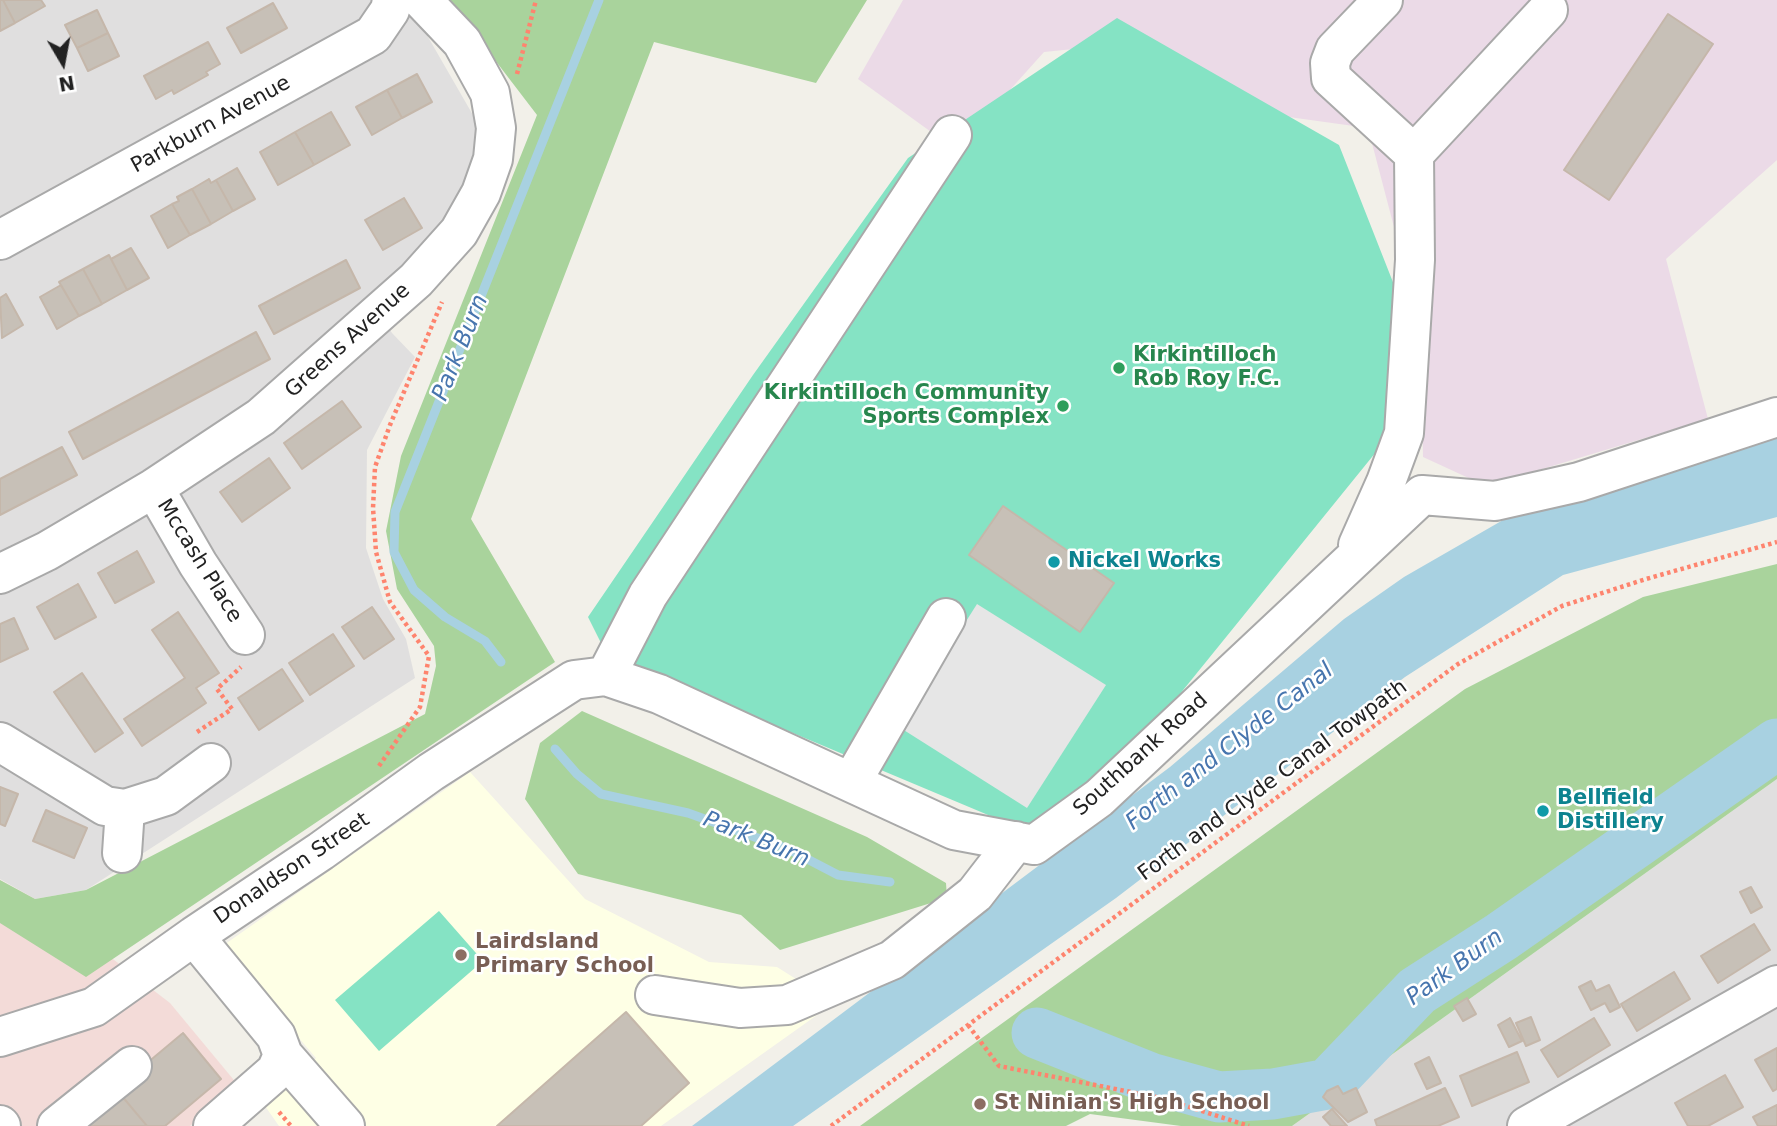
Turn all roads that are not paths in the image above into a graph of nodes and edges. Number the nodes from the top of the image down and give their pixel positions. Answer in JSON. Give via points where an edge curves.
{"nodes":[{"id":1,"x":393,"y":0,"type":"edge"},
{"id":2,"x":422,"y":0,"type":"edge"},
{"id":3,"x":1383,"y":0,"type":"edge"},
{"id":4,"x":1548,"y":10,"type":"dead end"},
{"id":5,"x":952,"y":135,"type":"dead end"},
{"id":6,"x":1414,"y":154,"type":"junction"},
{"id":7,"x":4,"y":227,"type":"edge"},
{"id":8,"x":1777,"y":417,"type":"edge"},
{"id":9,"x":154,"y":488,"type":"junction"},
{"id":10,"x":1350,"y":562,"type":"junction"},
{"id":11,"x":0,"y":575,"type":"edge"},
{"id":12,"x":946,"y":618,"type":"dead end"},
{"id":13,"x":245,"y":635,"type":"road end"},
{"id":14,"x":590,"y":678,"type":"junction"},
{"id":15,"x":0,"y":742,"type":"edge"},
{"id":16,"x":198,"y":751,"type":"road end"},
{"id":17,"x":852,"y":781,"type":"junction"},
{"id":18,"x":125,"y":809,"type":"junction"},
{"id":19,"x":1016,"y":841,"type":"junction"},
{"id":20,"x":122,"y":853,"type":"dead end"},
{"id":21,"x":194,"y":936,"type":"junction"},
{"id":22,"x":1777,"y":985,"type":"edge"},
{"id":23,"x":655,"y":995,"type":"dead end"},
{"id":24,"x":0,"y":1037,"type":"edge"},
{"id":25,"x":283,"y":1055,"type":"junction"},
{"id":26,"x":132,"y":1066,"type":"dead end"},
{"id":27,"x":57,"y":1126,"type":"edge"},
{"id":28,"x":213,"y":1126,"type":"edge"},
{"id":29,"x":345,"y":1126,"type":"edge"},
{"id":30,"x":1527,"y":1126,"type":"edge"}],
"edges":[{"from":1,"to":7,"type":"street","name":"Parkburn Avenue","via":[[373,35]]},
{"from":2,"to":9,"type":"street","name":"Greens Avenue","via":[[462,42],[490,93],[496,128],[494,159],[481,194],[459,232],[416,281],[261,417]]},
{"from":3,"to":6,"type":"street","via":[[1335,50],[1331,78]]},
{"from":4,"to":6,"type":"street"},
{"from":5,"to":14,"type":"street"},
{"from":6,"to":10,"type":"street","via":[[1415,260],[1404,433]]},
{"from":8,"to":10,"type":"street","name":"Southbank Road","via":[[1579,482],[1495,501],[1422,495]]},
{"from":9,"to":11,"type":"street","name":"Greens Avenue"},
{"from":9,"to":13,"type":"street","name":"Mccash Place"},
{"from":10,"to":19,"type":"street","name":"Southbank Road","via":[[1099,798],[1034,845]]},
{"from":12,"to":17,"type":"street"},
{"from":14,"to":17,"type":"street","name":"Southbank Road","via":[[659,694]]},
{"from":14,"to":21,"type":"street","name":"Donaldson Street","via":[[431,772]]},
{"from":15,"to":18,"type":"street","via":[[105,806]]},
{"from":16,"to":18,"type":"street","via":[[166,796]]},
{"from":17,"to":19,"type":"street","name":"Southbank Road","via":[[954,830]]},
{"from":18,"to":20,"type":"street"},
{"from":19,"to":23,"type":"street","via":[[975,894],[892,961],[787,1006],[740,1008]]},
{"from":21,"to":24,"type":"street","name":"Donaldson Street","via":[[94,1007]]},
{"from":21,"to":25,"type":"street","via":[[276,1036]]},
{"from":22,"to":30,"type":"street"},
{"from":25,"to":28,"type":"street","via":[[276,1071]]},
{"from":25,"to":29,"type":"street"},
{"from":26,"to":27,"type":"street"}]}
